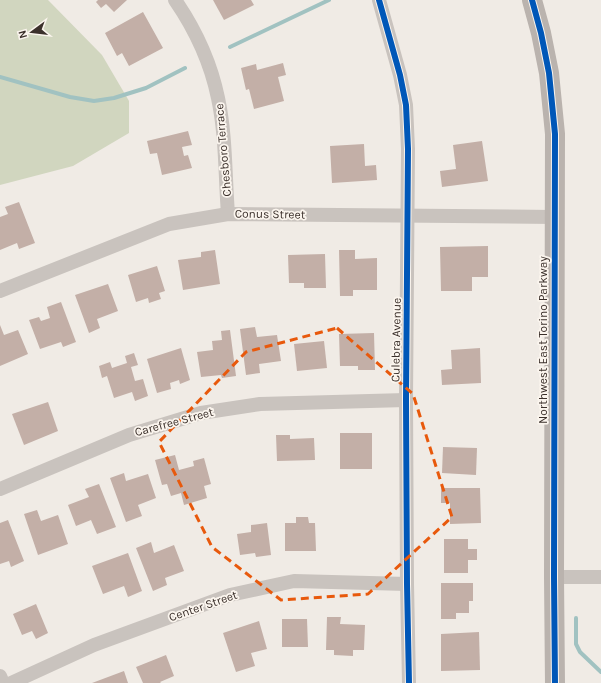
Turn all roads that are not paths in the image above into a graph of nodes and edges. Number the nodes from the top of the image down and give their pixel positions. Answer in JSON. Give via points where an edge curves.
{"nodes":[{"id":1,"x":175,"y":0,"type":"edge"},
{"id":2,"x":379,"y":0,"type":"edge"},
{"id":3,"x":532,"y":0,"type":"edge"},
{"id":4,"x":228,"y":214,"type":"junction"},
{"id":5,"x":408,"y":216,"type":"junction"},
{"id":6,"x":554,"y":217,"type":"junction"},
{"id":7,"x":0,"y":291,"type":"edge"},
{"id":8,"x":406,"y":400,"type":"junction"},
{"id":9,"x":0,"y":489,"type":"edge"},
{"id":10,"x":554,"y":577,"type":"junction"},
{"id":11,"x":601,"y":577,"type":"edge"},
{"id":12,"x":407,"y":584,"type":"junction"},
{"id":13,"x":0,"y":676,"type":"edge"},
{"id":14,"x":3,"y":683,"type":"edge"},
{"id":15,"x":11,"y":683,"type":"edge"},
{"id":16,"x":409,"y":683,"type":"edge"},
{"id":17,"x":555,"y":683,"type":"edge"}],
"edges":[{"from":1,"to":4,"type":"street","name":"Chesboro Terrace","via":[[210,67],[218,98]]},
{"from":2,"to":5,"type":"street","name":"Culebra Avenue","via":[[406,106]]},
{"from":3,"to":6,"type":"street","name":"Northwest East Torino Parkway","via":[[549,72],[554,134]]},
{"from":4,"to":5,"type":"street","name":"Conus Street"},
{"from":4,"to":7,"type":"street","name":"Conus Street","via":[[169,224]]},
{"from":5,"to":6,"type":"street","name":"Conus Street"},
{"from":5,"to":8,"type":"street","name":"Culebra Avenue"},
{"from":6,"to":10,"type":"street","name":"Northwest East Torino Parkway"},
{"from":8,"to":9,"type":"street","name":"Carefree Street","via":[[260,404],[201,413],[129,434]]},
{"from":8,"to":12,"type":"street","name":"Culebra Avenue"},
{"from":10,"to":11,"type":"street"},
{"from":10,"to":17,"type":"street","name":"Northwest East Torino Parkway"},
{"from":12,"to":15,"type":"street","name":"Center Street","via":[[294,581],[230,595],[94,645]]},
{"from":12,"to":16,"type":"street","name":"Culebra Avenue"},
{"from":13,"to":14,"type":"street"}]}
